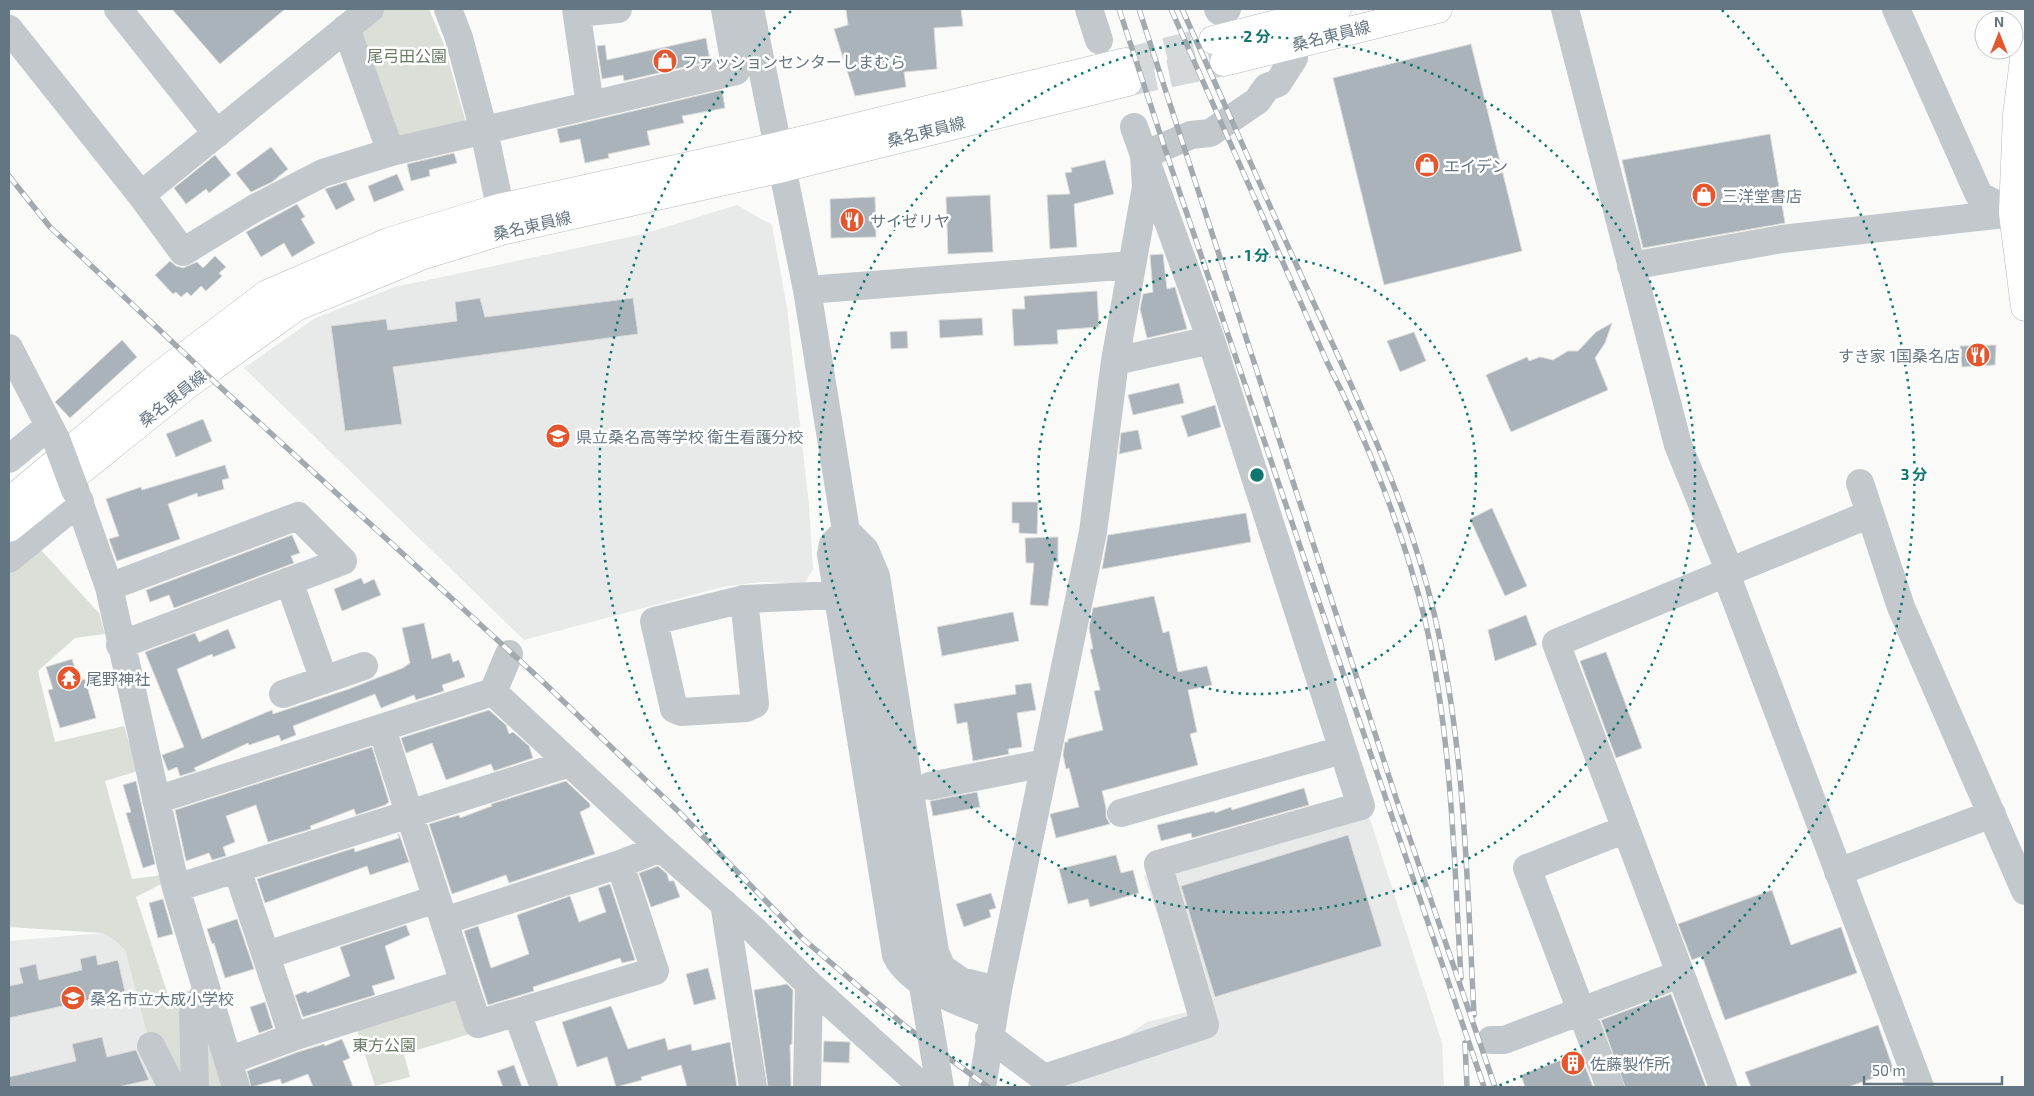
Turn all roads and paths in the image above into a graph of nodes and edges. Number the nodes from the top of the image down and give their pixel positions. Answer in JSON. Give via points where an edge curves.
{"nodes":[{"id":1,"x":118,"y":9,"type":"edge"},
{"id":2,"x":370,"y":9,"type":"edge"},
{"id":3,"x":448,"y":9,"type":"edge"},
{"id":4,"x":618,"y":9,"type":"edge"},
{"id":5,"x":725,"y":9,"type":"edge"},
{"id":6,"x":750,"y":9,"type":"edge"},
{"id":7,"x":1089,"y":9,"type":"edge"},
{"id":8,"x":1218,"y":9,"type":"edge"},
{"id":9,"x":1227,"y":9,"type":"edge"},
{"id":10,"x":1337,"y":9,"type":"edge"},
{"id":11,"x":1438,"y":9,"type":"edge"},
{"id":12,"x":1565,"y":9,"type":"edge"},
{"id":13,"x":1896,"y":9,"type":"edge"},
{"id":14,"x":576,"y":11,"type":"edge"},
{"id":15,"x":346,"y":28,"type":"junction"},
{"id":16,"x":9,"y":29,"type":"edge"},
{"id":17,"x":1099,"y":40,"type":"dead end"},
{"id":18,"x":2025,"y":52,"type":"edge"},
{"id":19,"x":1294,"y":58,"type":"dead end"},
{"id":20,"x":1127,"y":72,"type":"tunnel mouth"},
{"id":21,"x":590,"y":105,"type":"junction"},
{"id":22,"x":1134,"y":126,"type":"dead end"},
{"id":23,"x":484,"y":131,"type":"junction"},
{"id":24,"x":217,"y":134,"type":"junction"},
{"id":25,"x":390,"y":152,"type":"junction"},
{"id":26,"x":1144,"y":154,"type":"junction"},
{"id":27,"x":781,"y":157,"type":"junction"},
{"id":28,"x":141,"y":195,"type":"junction"},
{"id":29,"x":2013,"y":214,"type":"junction"},
{"id":30,"x":502,"y":219,"type":"junction"},
{"id":31,"x":1132,"y":265,"type":"junction"},
{"id":32,"x":1631,"y":266,"type":"junction"},
{"id":33,"x":807,"y":290,"type":"junction"},
{"id":34,"x":2025,"y":307,"type":"edge"},
{"id":35,"x":1211,"y":340,"type":"junction"},
{"id":36,"x":9,"y":348,"type":"edge"},
{"id":37,"x":1115,"y":361,"type":"junction"},
{"id":38,"x":52,"y":433,"type":"junction"},
{"id":39,"x":9,"y":459,"type":"edge"},
{"id":40,"x":1860,"y":483,"type":"dead end"},
{"id":41,"x":77,"y":496,"type":"junction"},
{"id":42,"x":9,"y":502,"type":"edge"},
{"id":43,"x":1870,"y":514,"type":"junction"},
{"id":44,"x":9,"y":528,"type":"edge"},
{"id":45,"x":846,"y":531,"type":"junction"},
{"id":46,"x":9,"y":559,"type":"edge"},
{"id":47,"x":1728,"y":573,"type":"junction"},
{"id":48,"x":289,"y":581,"type":"junction"},
{"id":49,"x":108,"y":588,"type":"junction"},
{"id":50,"x":837,"y":595,"type":"junction"},
{"id":51,"x":744,"y":599,"type":"junction"},
{"id":52,"x":120,"y":645,"type":"junction"},
{"id":53,"x":509,"y":654,"type":"dead end"},
{"id":54,"x":364,"y":666,"type":"dead end"},
{"id":55,"x":324,"y":680,"type":"junction"},
{"id":56,"x":493,"y":692,"type":"junction"},
{"id":57,"x":283,"y":694,"type":"dead end"},
{"id":58,"x":382,"y":729,"type":"junction"},
{"id":59,"x":1342,"y":750,"type":"junction"},
{"id":60,"x":570,"y":763,"type":"junction"},
{"id":61,"x":1046,"y":763,"type":"junction"},
{"id":62,"x":930,"y":786,"type":"dead end"},
{"id":63,"x":156,"y":800,"type":"junction"},
{"id":64,"x":1121,"y":813,"type":"dead end"},
{"id":65,"x":1992,"y":814,"type":"junction"},
{"id":66,"x":409,"y":815,"type":"junction"},
{"id":67,"x":1626,"y":829,"type":"junction"},
{"id":68,"x":661,"y":848,"type":"junction"},
{"id":69,"x":620,"y":864,"type":"junction"},
{"id":70,"x":237,"y":869,"type":"junction"},
{"id":71,"x":1838,"y":872,"type":"junction"},
{"id":72,"x":176,"y":888,"type":"junction"},
{"id":73,"x":2025,"y":891,"type":"edge"},
{"id":74,"x":724,"y":904,"type":"junction"},
{"id":75,"x":440,"y":910,"type":"junction"},
{"id":76,"x":267,"y":955,"type":"junction"},
{"id":77,"x":1680,"y":974,"type":"junction"},
{"id":78,"x":464,"y":983,"type":"junction"},
{"id":79,"x":809,"y":984,"type":"junction"},
{"id":80,"x":206,"y":991,"type":"junction"},
{"id":81,"x":1582,"y":1011,"type":"junction"},
{"id":82,"x":517,"y":1014,"type":"junction"},
{"id":83,"x":993,"y":1014,"type":"junction"},
{"id":84,"x":293,"y":1037,"type":"junction"},
{"id":85,"x":1491,"y":1040,"type":"dead end"},
{"id":86,"x":151,"y":1046,"type":"dead end"},
{"id":87,"x":228,"y":1061,"type":"junction"},
{"id":88,"x":172,"y":1087,"type":"edge"},
{"id":89,"x":195,"y":1087,"type":"edge"},
{"id":90,"x":236,"y":1087,"type":"edge"},
{"id":91,"x":544,"y":1087,"type":"edge"},
{"id":92,"x":753,"y":1087,"type":"edge"},
{"id":93,"x":807,"y":1087,"type":"edge"},
{"id":94,"x":917,"y":1087,"type":"edge"},
{"id":95,"x":940,"y":1087,"type":"edge"},
{"id":96,"x":982,"y":1087,"type":"edge"},
{"id":97,"x":1610,"y":1087,"type":"edge"},
{"id":98,"x":1724,"y":1087,"type":"edge"},
{"id":99,"x":1920,"y":1087,"type":"edge"}],
"edges":[{"from":1,"to":24,"type":"street"},
{"from":2,"to":15,"type":"street"},
{"from":3,"to":23,"type":"street","via":[[460,38]]},
{"from":4,"to":14,"type":"street"},
{"from":5,"to":21,"type":"street","via":[[736,71]]},
{"from":6,"to":27,"type":"street"},
{"from":7,"to":17,"type":"street"},
{"from":8,"to":9,"type":"street"},
{"from":10,"to":11,"type":"main road","name":"桑名東員線","via":[[1219,51]]},
{"from":12,"to":32,"type":"street"},
{"from":13,"to":29,"type":"street","via":[[1979,195]]},
{"from":14,"to":21,"type":"street"},
{"from":15,"to":24,"type":"street"},
{"from":15,"to":25,"type":"street"},
{"from":16,"to":28,"type":"street"},
{"from":18,"to":29,"type":"main road","via":[[2017,115]]},
{"from":19,"to":26,"type":"street","via":[[1278,83],[1267,87],[1256,101],[1210,133],[1191,135]]},
{"from":20,"to":27,"type":"main road","name":"桑名東員線"},
{"from":21,"to":23,"type":"street"},
{"from":22,"to":26,"type":"street"},
{"from":23,"to":25,"type":"street"},
{"from":23,"to":30,"type":"street"},
{"from":24,"to":28,"type":"street"},
{"from":25,"to":28,"type":"street","via":[[323,173],[255,208],[183,252]]},
{"from":26,"to":31,"type":"street","via":[[1146,187]]},
{"from":26,"to":35,"type":"street"},
{"from":27,"to":30,"type":"main road","name":"桑名東員線"},
{"from":27,"to":33,"type":"street"},
{"from":29,"to":32,"type":"street","via":[[1782,239]]},
{"from":29,"to":34,"type":"main road"},
{"from":30,"to":42,"type":"main road","name":"桑名東員線","via":[[388,242],[267,294],[160,375]]},
{"from":30,"to":44,"type":"main road","name":"桑名東員線","via":[[296,307],[187,385]]},
{"from":31,"to":33,"type":"street"},
{"from":31,"to":37,"type":"street"},
{"from":32,"to":47,"type":"street","via":[[1678,445]]},
{"from":33,"to":45,"type":"street"},
{"from":35,"to":37,"type":"street"},
{"from":35,"to":59,"type":"street"},
{"from":36,"to":38,"type":"street"},
{"from":37,"to":61,"type":"street","via":[[1093,532]]},
{"from":38,"to":39,"type":"street"},
{"from":38,"to":41,"type":"street","bridge":true},
{"from":40,"to":43,"type":"street"},
{"from":41,"to":46,"type":"street"},
{"from":41,"to":49,"type":"street"},
{"from":43,"to":47,"type":"street"},
{"from":43,"to":65,"type":"street","via":[[1901,607]]},
{"from":45,"to":50,"type":"street","via":[[833,544],[831,554]]},
{"from":45,"to":83,"type":"street","via":[[865,550],[876,576],[935,952],[942,968]]},
{"from":45,"to":95,"type":"street","bridge":true},
{"from":47,"to":67,"type":"street","via":[[1556,643]]},
{"from":47,"to":71,"type":"street"},
{"from":48,"to":49,"type":"street","via":[[343,561],[298,516]]},
{"from":48,"to":52,"type":"street"},
{"from":48,"to":55,"type":"street"},
{"from":49,"to":52,"type":"street"},
{"from":50,"to":51,"type":"street"},
{"from":50,"to":83,"type":"street","via":[[896,954],[901,965],[944,996]]},
{"from":51,"to":51,"type":"street","via":[[654,621],[674,709],[681,712],[736,709],[755,704]]},
{"from":52,"to":63,"type":"street"},
{"from":53,"to":56,"type":"street"},
{"from":54,"to":55,"type":"street"},
{"from":55,"to":57,"type":"street"},
{"from":56,"to":58,"type":"street"},
{"from":56,"to":60,"type":"street"},
{"from":58,"to":63,"type":"street"},
{"from":58,"to":66,"type":"street"},
{"from":59,"to":64,"type":"street"},
{"from":59,"to":83,"type":"street","via":[[1361,806],[1158,864],[1205,1025],[1044,1078]]},
{"from":60,"to":66,"type":"street"},
{"from":60,"to":68,"type":"street"},
{"from":61,"to":62,"type":"street"},
{"from":61,"to":83,"type":"street"},
{"from":63,"to":72,"type":"street"},
{"from":65,"to":71,"type":"street"},
{"from":65,"to":73,"type":"street"},
{"from":66,"to":70,"type":"street"},
{"from":66,"to":75,"type":"street"},
{"from":67,"to":77,"type":"street"},
{"from":67,"to":81,"type":"street","via":[[1527,868]]},
{"from":68,"to":69,"type":"street"},
{"from":68,"to":74,"type":"street"},
{"from":69,"to":75,"type":"street"},
{"from":69,"to":82,"type":"street","via":[[655,971]]},
{"from":70,"to":72,"type":"street"},
{"from":70,"to":76,"type":"street"},
{"from":71,"to":99,"type":"street"},
{"from":72,"to":80,"type":"street"},
{"from":74,"to":79,"type":"street","via":[[756,930]]},
{"from":74,"to":92,"type":"street"},
{"from":75,"to":76,"type":"street"},
{"from":75,"to":78,"type":"street"},
{"from":76,"to":84,"type":"street"},
{"from":77,"to":81,"type":"street"},
{"from":77,"to":98,"type":"street"},
{"from":78,"to":82,"type":"street","via":[[478,1024]]},
{"from":78,"to":84,"type":"street"},
{"from":79,"to":93,"type":"street"},
{"from":79,"to":94,"type":"street","via":[[916,1081]]},
{"from":80,"to":87,"type":"street"},
{"from":80,"to":89,"type":"street","via":[[193,1012]]},
{"from":81,"to":85,"type":"street","via":[[1504,1040]]},
{"from":81,"to":97,"type":"street"},
{"from":82,"to":91,"type":"street"},
{"from":83,"to":96,"type":"street"},
{"from":84,"to":87,"type":"street"},
{"from":86,"to":88,"type":"street"},
{"from":87,"to":90,"type":"street"}]}
